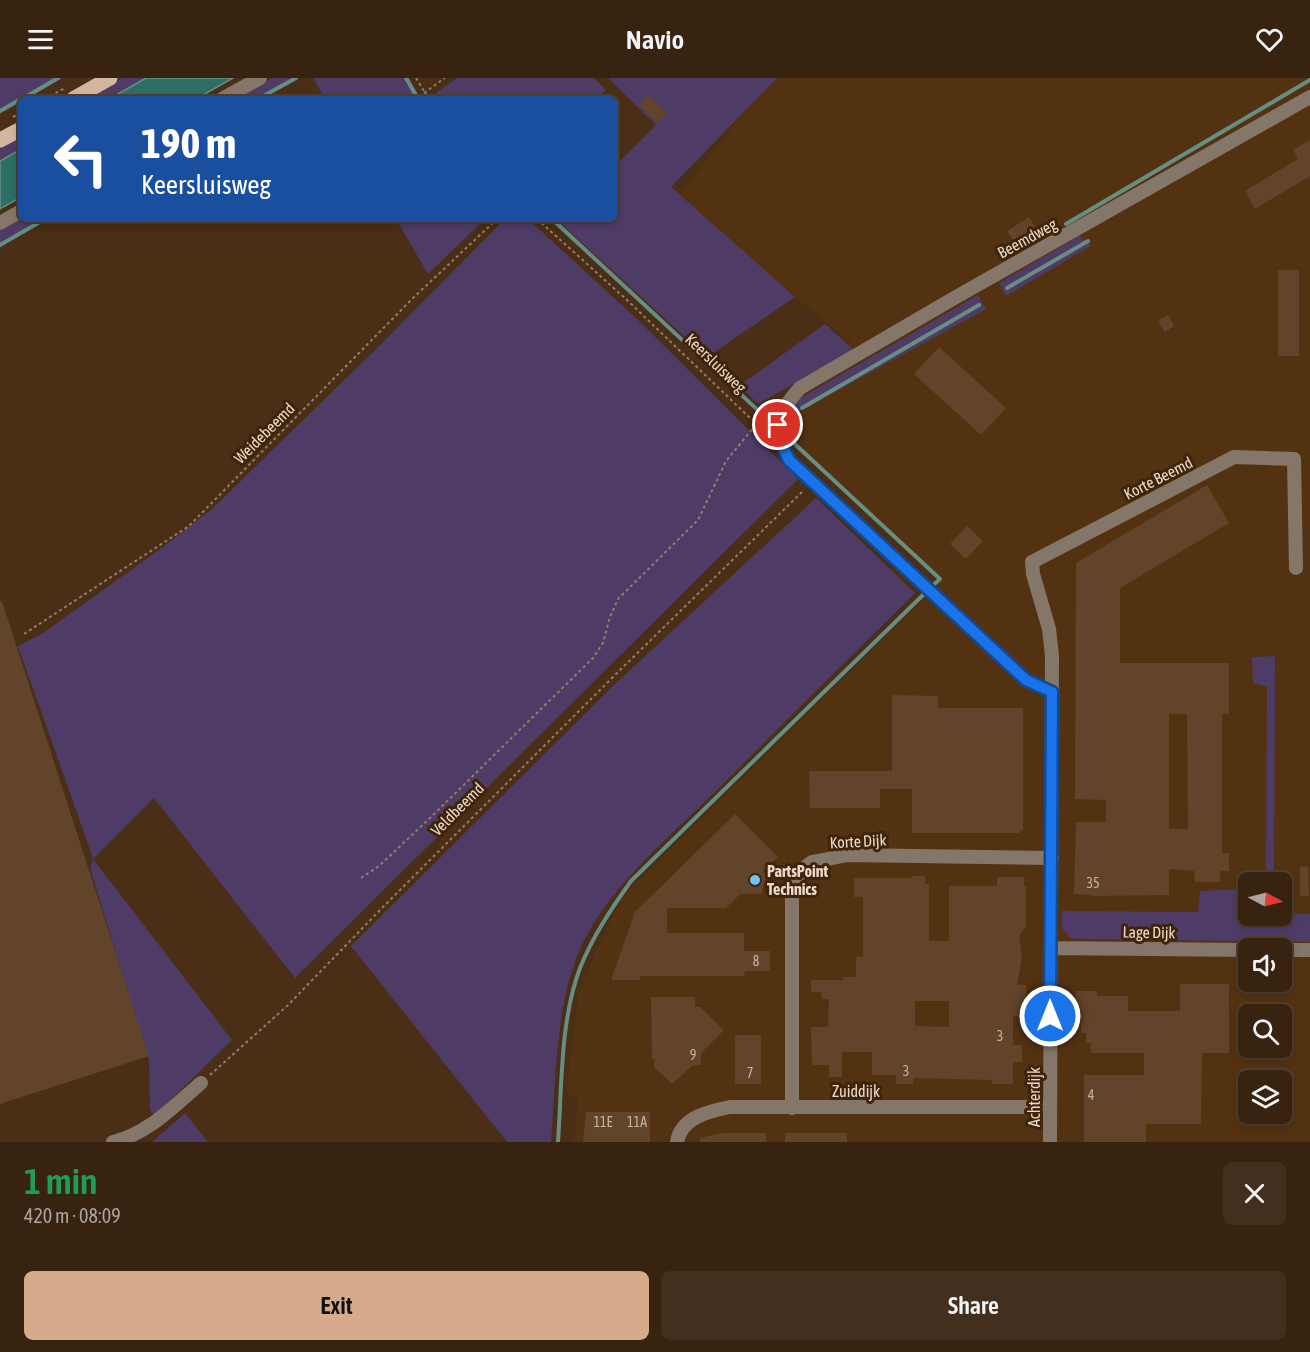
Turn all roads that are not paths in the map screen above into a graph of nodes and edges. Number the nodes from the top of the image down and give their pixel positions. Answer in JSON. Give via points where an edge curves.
{"nodes":[{"id":1,"x":110,"y":78,"type":"edge"},
{"id":2,"x":260,"y":78,"type":"edge"},
{"id":3,"x":78,"y":96,"type":"edge"},
{"id":4,"x":227,"y":96,"type":"edge"},
{"id":5,"x":1310,"y":97,"type":"edge"},
{"id":6,"x":18,"y":131,"type":"edge"},
{"id":7,"x":0,"y":140,"type":"edge"},
{"id":8,"x":18,"y":213,"type":"edge"},
{"id":9,"x":0,"y":223,"type":"edge"},
{"id":10,"x":1296,"y":568,"type":"dead end"},
{"id":11,"x":1052,"y":656,"type":"joint"},
{"id":12,"x":1052,"y":692,"type":"junction"},
{"id":13,"x":1052,"y":858,"type":"junction"},
{"id":14,"x":1051,"y":948,"type":"junction"},
{"id":15,"x":1238,"y":950,"type":"edge"},
{"id":16,"x":1292,"y":950,"type":"edge"},
{"id":17,"x":1310,"y":951,"type":"edge"},
{"id":18,"x":201,"y":1083,"type":"road end"},
{"id":19,"x":1050,"y":1107,"type":"junction"},
{"id":20,"x":792,"y":1108,"type":"junction"},
{"id":21,"x":113,"y":1142,"type":"edge"},
{"id":22,"x":677,"y":1142,"type":"edge"},
{"id":23,"x":1050,"y":1142,"type":"edge"}],
"edges":[{"from":1,"to":3,"type":"main road"},
{"from":2,"to":4,"type":"street"},
{"from":5,"to":12,"type":"street","name":"Beemdweg","via":[[800,388],[781,413],[781,443],[789,460],[1026,680]]},
{"from":6,"to":7,"type":"main road"},
{"from":8,"to":9,"type":"street"},
{"from":10,"to":11,"type":"street","name":"Korte Beemd","via":[[1294,459],[1234,457],[1032,562]]},
{"from":11,"to":12,"type":"street","name":"Achterdijk"},
{"from":12,"to":13,"type":"street","name":"Achterdijk"},
{"from":13,"to":14,"type":"street","name":"Achterdijk"},
{"from":13,"to":20,"type":"street","name":"Korte Dijk","via":[[848,855],[812,862],[799,872],[792,888]]},
{"from":14,"to":15,"type":"street","name":"Lage Dijk"},
{"from":14,"to":19,"type":"street","name":"Achterdijk"},
{"from":16,"to":17,"type":"street"},
{"from":18,"to":21,"type":"street","via":[[148,1126]]},
{"from":19,"to":20,"type":"street","name":"Zuiddijk"},
{"from":19,"to":23,"type":"street","name":"Achterdijk"},
{"from":20,"to":22,"type":"street","name":"Zuiddijk","via":[[730,1107],[708,1111],[687,1123]]}]}
